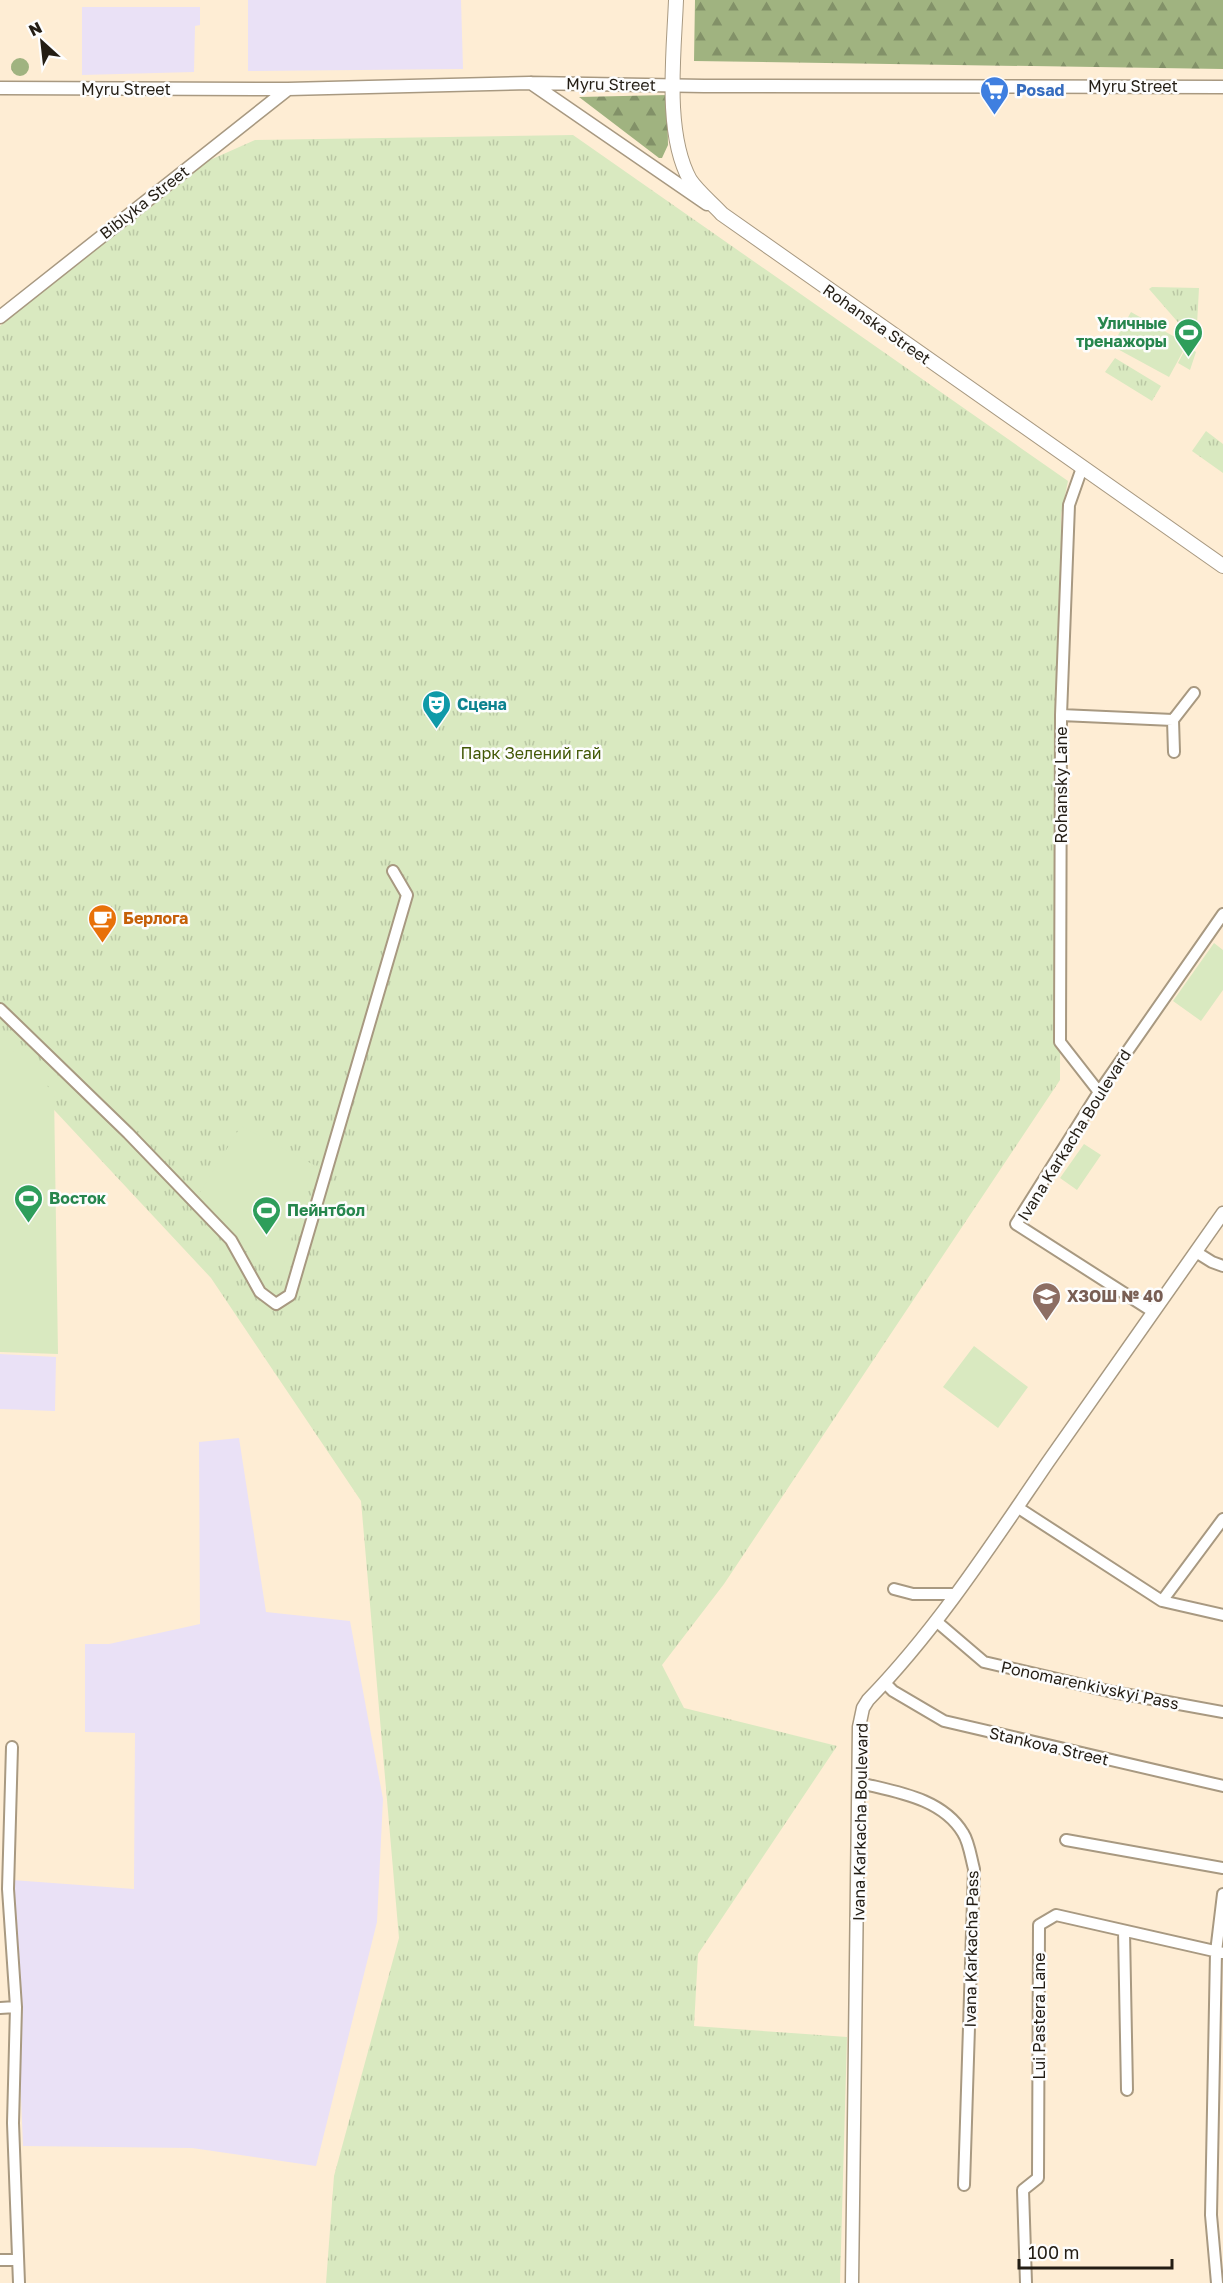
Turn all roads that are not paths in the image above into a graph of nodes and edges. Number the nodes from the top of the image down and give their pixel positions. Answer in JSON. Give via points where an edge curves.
{"nodes":[{"id":1,"x":676,"y":0,"type":"edge"},
{"id":2,"x":530,"y":83,"type":"junction"},
{"id":3,"x":672,"y":86,"type":"junction"},
{"id":4,"x":1223,"y":87,"type":"edge"},
{"id":5,"x":0,"y":88,"type":"edge"},
{"id":6,"x":288,"y":88,"type":"junction"},
{"id":7,"x":722,"y":214,"type":"junction"},
{"id":8,"x":0,"y":317,"type":"edge"},
{"id":9,"x":1082,"y":468,"type":"junction"},
{"id":10,"x":1223,"y":566,"type":"edge"},
{"id":11,"x":1194,"y":693,"type":"dead end"},
{"id":12,"x":1061,"y":715,"type":"junction"},
{"id":13,"x":1173,"y":720,"type":"junction"},
{"id":14,"x":1174,"y":752,"type":"dead end"},
{"id":15,"x":393,"y":871,"type":"dead end"},
{"id":16,"x":1223,"y":914,"type":"edge"},
{"id":17,"x":0,"y":1008,"type":"edge"},
{"id":18,"x":1099,"y":1092,"type":"junction"},
{"id":19,"x":1223,"y":1214,"type":"edge"},
{"id":20,"x":1196,"y":1252,"type":"junction"},
{"id":21,"x":1223,"y":1266,"type":"edge"},
{"id":22,"x":1152,"y":1311,"type":"junction"},
{"id":23,"x":1017,"y":1507,"type":"junction"},
{"id":24,"x":1223,"y":1519,"type":"edge"},
{"id":25,"x":894,"y":1589,"type":"dead end"},
{"id":26,"x":955,"y":1594,"type":"junction"},
{"id":27,"x":1162,"y":1601,"type":"junction"},
{"id":28,"x":1223,"y":1615,"type":"edge"},
{"id":29,"x":936,"y":1621,"type":"junction"},
{"id":30,"x":885,"y":1683,"type":"junction"},
{"id":31,"x":1223,"y":1712,"type":"edge"},
{"id":32,"x":12,"y":1747,"type":"dead end"},
{"id":33,"x":860,"y":1783,"type":"junction"},
{"id":34,"x":1223,"y":1786,"type":"edge"},
{"id":35,"x":1066,"y":1840,"type":"dead end"},
{"id":36,"x":1223,"y":1868,"type":"edge"},
{"id":37,"x":4,"y":1889,"type":"edge"},
{"id":38,"x":1223,"y":1894,"type":"edge"},
{"id":39,"x":1124,"y":1931,"type":"junction"},
{"id":40,"x":1219,"y":1953,"type":"edge"},
{"id":41,"x":0,"y":2007,"type":"edge"},
{"id":42,"x":16,"y":2007,"type":"junction"},
{"id":43,"x":1127,"y":2090,"type":"dead end"},
{"id":44,"x":0,"y":2123,"type":"edge"},
{"id":45,"x":13,"y":2123,"type":"junction"},
{"id":46,"x":964,"y":2185,"type":"dead end"},
{"id":47,"x":0,"y":2260,"type":"edge"},
{"id":48,"x":18,"y":2260,"type":"junction"},
{"id":49,"x":19,"y":2283,"type":"edge"},
{"id":50,"x":852,"y":2283,"type":"edge"},
{"id":51,"x":1026,"y":2283,"type":"edge"},
{"id":52,"x":1217,"y":2283,"type":"edge"}],
"edges":[{"from":1,"to":3,"type":"main road"},
{"from":2,"to":3,"type":"street","name":"Myru Street"},
{"from":2,"to":6,"type":"street","name":"Myru Street"},
{"from":2,"to":7,"type":"street","name":"Rohanska Street"},
{"from":3,"to":4,"type":"street","name":"Myru Street"},
{"from":3,"to":7,"type":"main road","via":[[681,162],[692,182]]},
{"from":5,"to":6,"type":"street","name":"Myru Street"},
{"from":6,"to":8,"type":"street","name":"Biblyka Street"},
{"from":7,"to":9,"type":"main road","name":"Rohanska Street"},
{"from":9,"to":10,"type":"main road","name":"Rohanska Street"},
{"from":9,"to":12,"type":"street","name":"Rohansky Lane","via":[[1069,505]]},
{"from":11,"to":13,"type":"street"},
{"from":12,"to":13,"type":"street"},
{"from":12,"to":18,"type":"street","name":"Rohansky Lane","via":[[1060,1042]]},
{"from":13,"to":14,"type":"street"},
{"from":15,"to":17,"type":"street","via":[[407,895],[290,1295],[276,1304],[260,1292],[231,1240]]},
{"from":16,"to":18,"type":"street","name":"Ivana Karkacha Boulevard"},
{"from":18,"to":22,"type":"street","name":"Ivana Karkacha Boulevard","via":[[1016,1224]]},
{"from":19,"to":20,"type":"street","name":"Ivana Karkacha Boulevard"},
{"from":20,"to":21,"type":"street"},
{"from":20,"to":22,"type":"street","name":"Ivana Karkacha Boulevard"},
{"from":22,"to":23,"type":"street","name":"Ivana Karkacha Boulevard"},
{"from":23,"to":26,"type":"street","name":"Ivana Karkacha Boulevard"},
{"from":23,"to":27,"type":"street"},
{"from":24,"to":27,"type":"street"},
{"from":25,"to":26,"type":"street","via":[[913,1594]]},
{"from":26,"to":29,"type":"street","name":"Ivana Karkacha Boulevard"},
{"from":27,"to":28,"type":"street"},
{"from":29,"to":30,"type":"street","name":"Ivana Karkacha Boulevard"},
{"from":29,"to":31,"type":"street","name":"Ponomarenkivskyi Pass","via":[[984,1662]]},
{"from":30,"to":33,"type":"street","name":"Ivana Karkacha Boulevard","via":[[863,1708],[859,1727]]},
{"from":30,"to":34,"type":"street","name":"Stankova Street","via":[[893,1692],[944,1721]]},
{"from":32,"to":37,"type":"street"},
{"from":33,"to":46,"type":"street","name":"Ivana Karkacha Pass","via":[[921,1799],[947,1814],[964,1833],[975,1869]]},
{"from":33,"to":50,"type":"street","name":"Ivana Karkacha Boulevard"},
{"from":35,"to":36,"type":"street"},
{"from":37,"to":42,"type":"street"},
{"from":38,"to":40,"type":"street"},
{"from":39,"to":40,"type":"street","name":"Lui Pastera Lane"},
{"from":39,"to":43,"type":"street"},
{"from":39,"to":51,"type":"street","name":"Lui Pastera Lane","via":[[1056,1915],[1039,1925],[1038,2178],[1023,2190]]},
{"from":40,"to":52,"type":"street","via":[[1211,2214]]},
{"from":41,"to":42,"type":"street"},
{"from":42,"to":45,"type":"street"},
{"from":44,"to":45,"type":"street"},
{"from":45,"to":48,"type":"street"},
{"from":47,"to":48,"type":"street"},
{"from":48,"to":49,"type":"street"}]}
